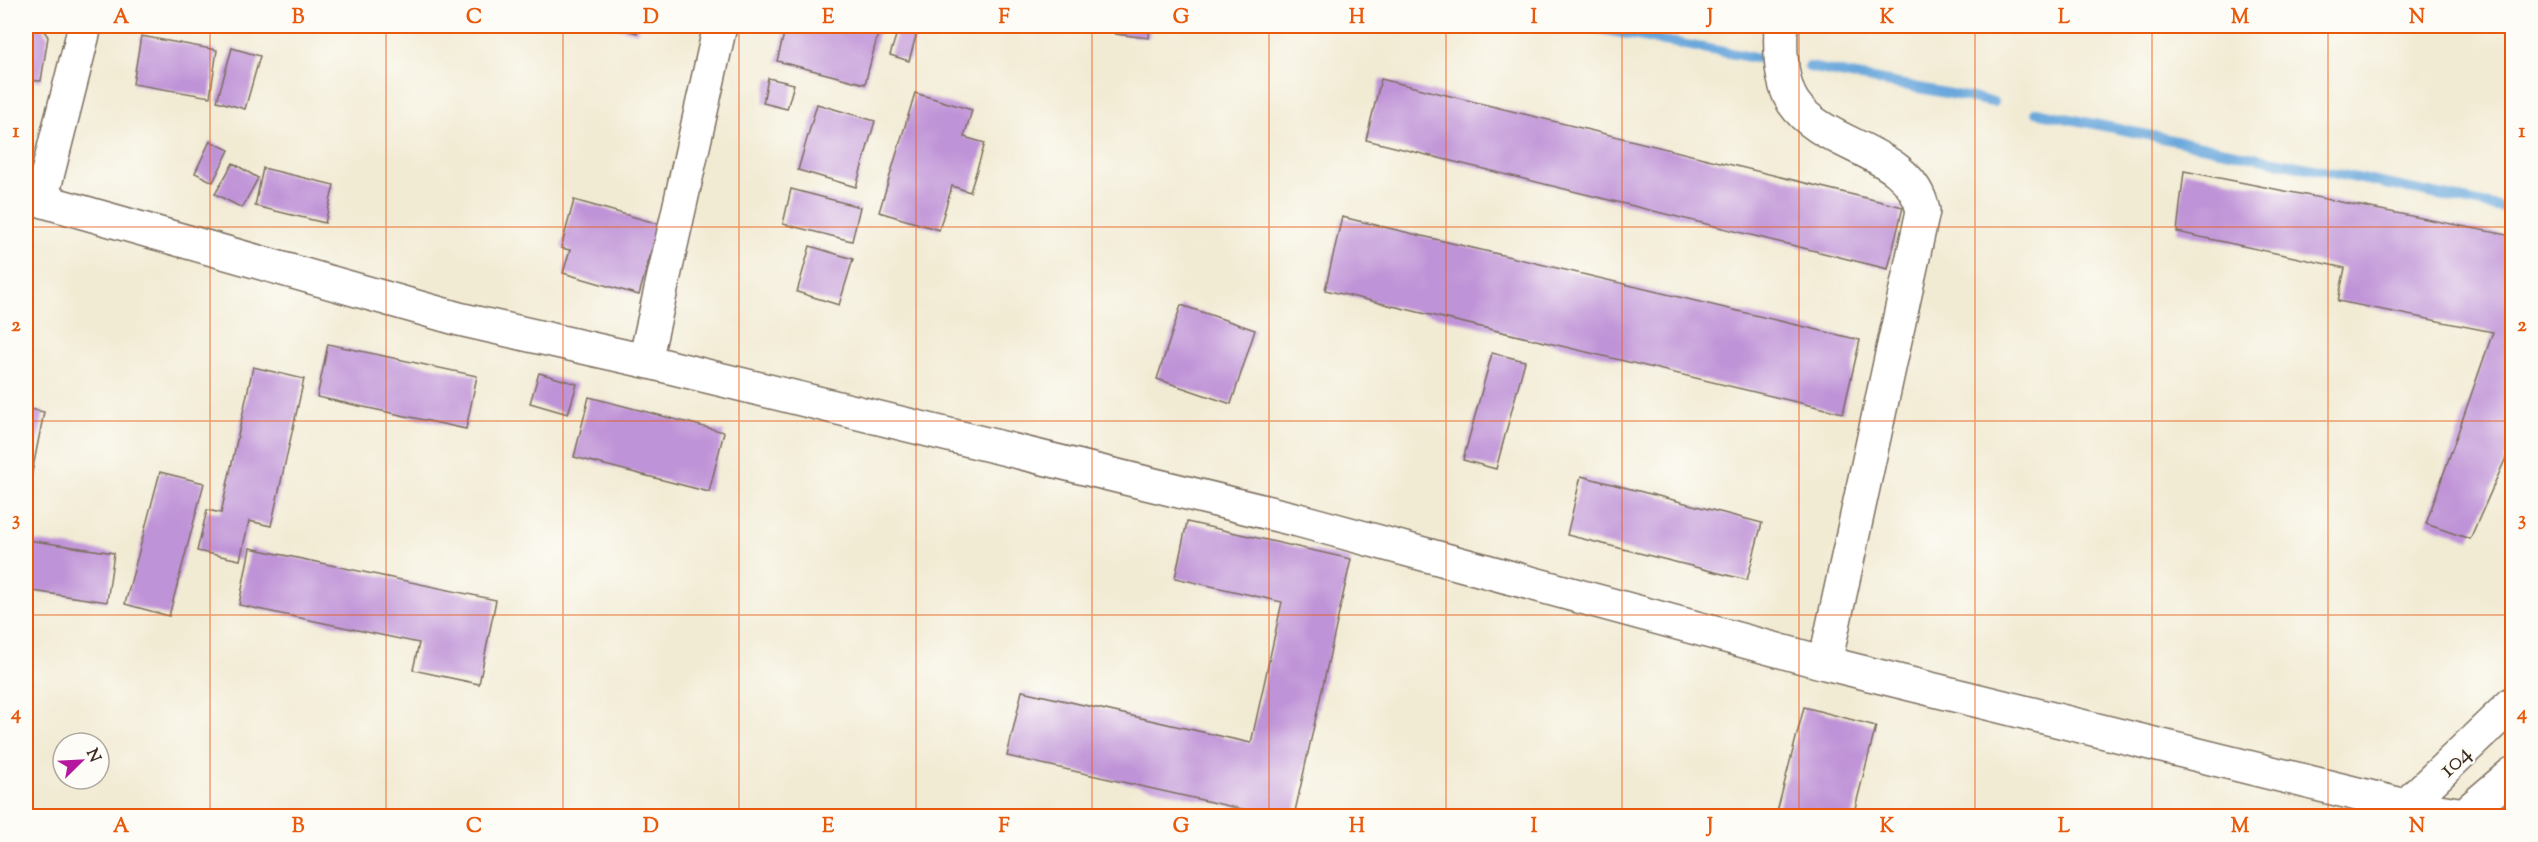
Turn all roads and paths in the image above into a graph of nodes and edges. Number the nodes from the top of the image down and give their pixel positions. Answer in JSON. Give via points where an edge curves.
{"nodes":[{"id":1,"x":85,"y":26,"type":"edge"},
{"id":2,"x":720,"y":26,"type":"edge"},
{"id":3,"x":1781,"y":26,"type":"edge"},
{"id":4,"x":33,"y":198,"type":"edge"},
{"id":5,"x":645,"y":361,"type":"junction"},
{"id":6,"x":1825,"y":663,"type":"junction"},
{"id":7,"x":2512,"y":705,"type":"edge"},
{"id":8,"x":2512,"y":774,"type":"edge"},
{"id":9,"x":2400,"y":811,"type":"edge"},
{"id":10,"x":2464,"y":815,"type":"edge"}],
"edges":[{"from":1,"to":4,"type":"street"},
{"from":2,"to":5,"type":"street"},
{"from":3,"to":6,"type":"street","via":[[1784,80],[1802,114],[1887,164],[1912,185],[1923,211]]},
{"from":4,"to":5,"type":"street","via":[[459,319]]},
{"from":5,"to":6,"type":"street","via":[[1298,520]]},
{"from":6,"to":9,"type":"street"},
{"from":7,"to":9,"type":"street","name":"104"},
{"from":8,"to":10,"type":"street"},
{"from":9,"to":10,"type":"street"}]}
